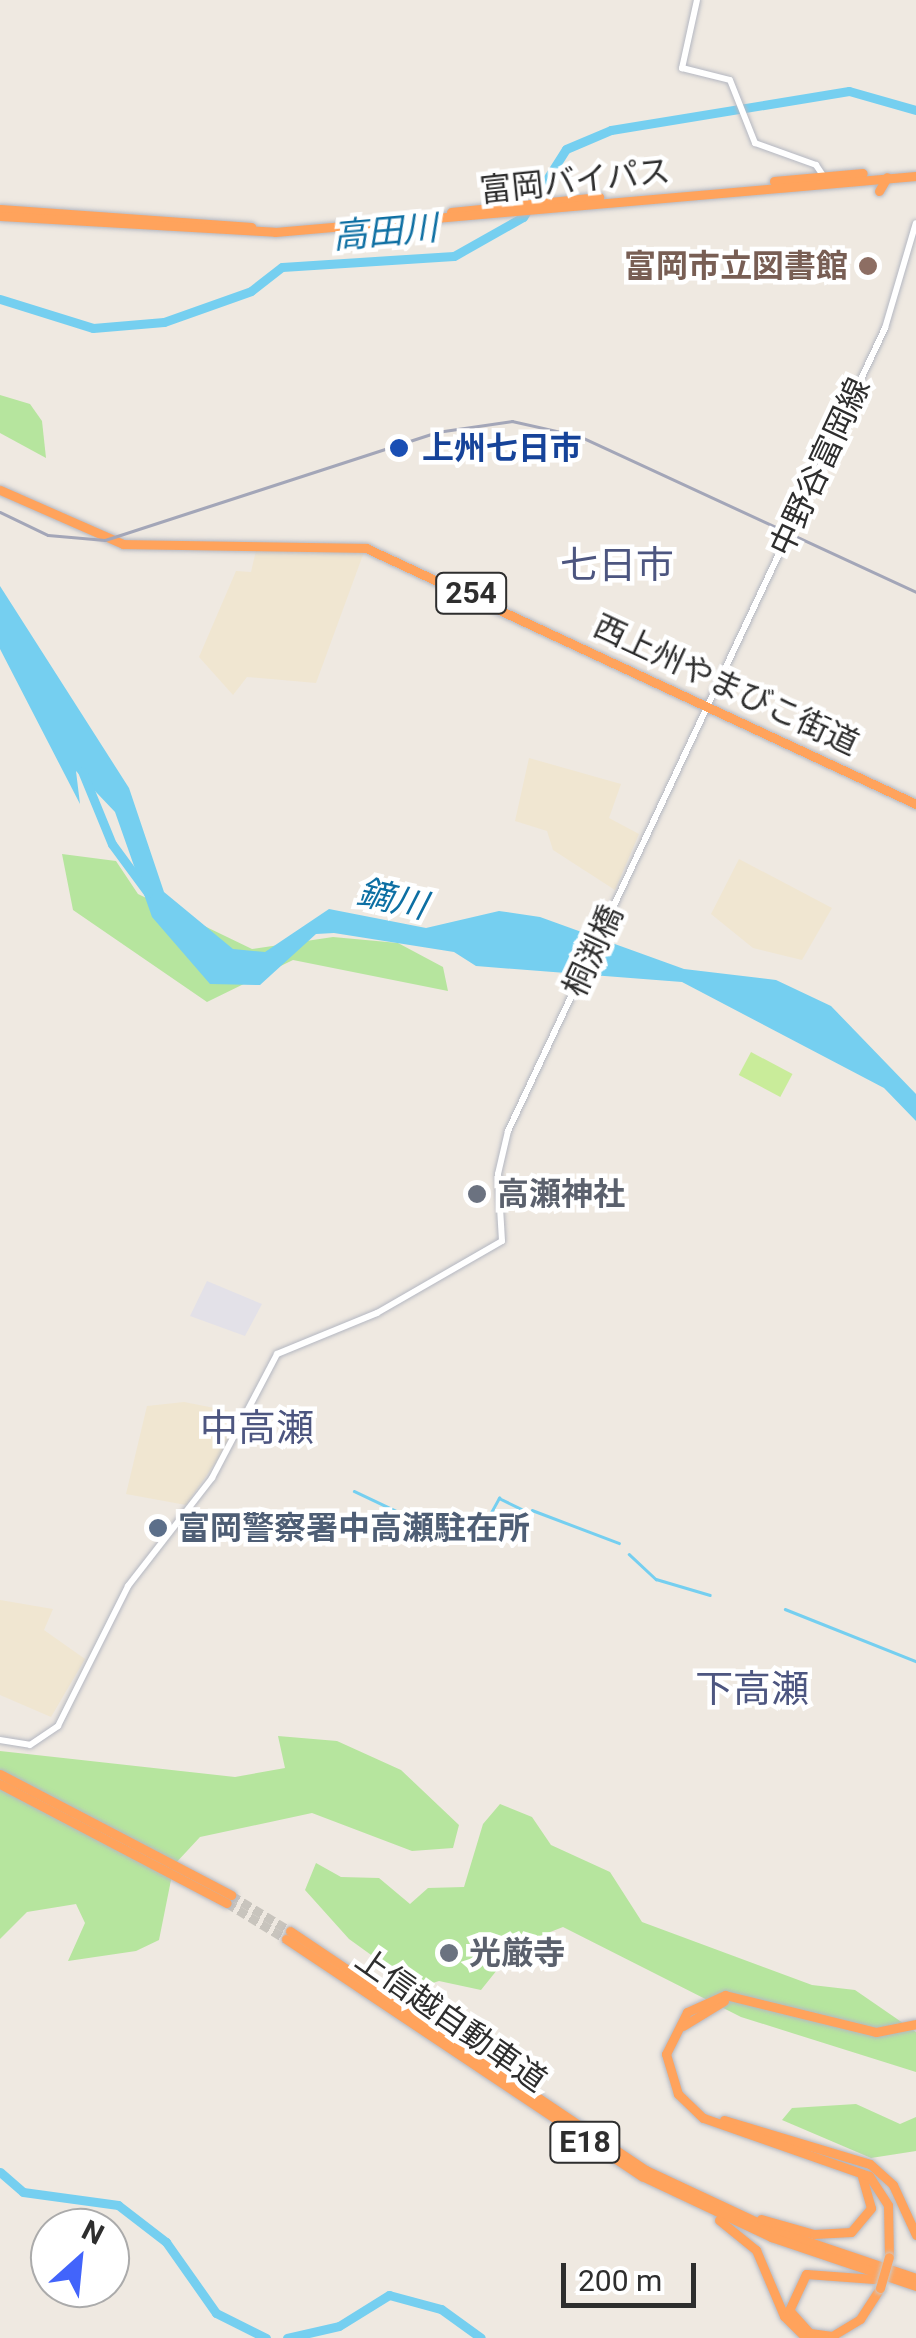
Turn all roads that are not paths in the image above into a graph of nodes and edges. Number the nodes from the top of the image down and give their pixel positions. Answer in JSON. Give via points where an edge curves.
{"nodes":[{"id":1,"x":697,"y":0,"type":"edge"},
{"id":2,"x":809,"y":162,"type":"junction"},
{"id":3,"x":916,"y":174,"type":"edge"},
{"id":4,"x":887,"y":177,"type":"junction"},
{"id":5,"x":800,"y":178,"type":"junction"},
{"id":6,"x":824,"y":180,"type":"junction"},
{"id":7,"x":879,"y":191,"type":"dead end"},
{"id":8,"x":549,"y":205,"type":"junction"},
{"id":9,"x":0,"y":213,"type":"edge"},
{"id":10,"x":916,"y":223,"type":"edge"},
{"id":11,"x":0,"y":490,"type":"edge"},
{"id":12,"x":709,"y":704,"type":"junction"},
{"id":13,"x":916,"y":804,"type":"edge"},
{"id":14,"x":622,"y":888,"type":"joint"},
{"id":15,"x":0,"y":1740,"type":"edge"},
{"id":16,"x":0,"y":1774,"type":"edge"},
{"id":17,"x":0,"y":1784,"type":"edge"},
{"id":18,"x":916,"y":2028,"type":"edge"},
{"id":19,"x":842,"y":2157,"type":"junction"},
{"id":20,"x":613,"y":2160,"type":"junction"},
{"id":21,"x":675,"y":2185,"type":"junction"},
{"id":22,"x":916,"y":2236,"type":"edge"},
{"id":23,"x":916,"y":2278,"type":"edge"},
{"id":24,"x":916,"y":2287,"type":"edge"},
{"id":25,"x":882,"y":2289,"type":"junction"},
{"id":26,"x":806,"y":2338,"type":"edge"},
{"id":27,"x":843,"y":2338,"type":"edge"}],
"edges":[{"from":1,"to":2,"type":"main road","via":[[682,68],[730,80],[750,135]]},
{"from":2,"to":5,"type":"main road"},
{"from":2,"to":6,"type":"main road"},
{"from":3,"to":4,"type":"highway","name":"富岡バイパス"},
{"from":3,"to":6,"type":"highway","name":"富岡バイパス"},
{"from":4,"to":6,"type":"highway","name":"富岡バイパス"},
{"from":4,"to":7,"type":"highway"},
{"from":5,"to":6,"type":"highway","name":"富岡バイパス"},
{"from":5,"to":8,"type":"highway","name":"富岡バイパス"},
{"from":6,"to":8,"type":"highway","name":"富岡バイパス"},
{"from":8,"to":9,"type":"highway","name":"富岡バイパス","via":[[256,227]]},
{"from":10,"to":12,"type":"main road","name":"中野谷富岡線","via":[[885,328]]},
{"from":11,"to":12,"type":"highway","name":"西上州やまびこ街道","number":"254","via":[[123,544],[366,548]]},
{"from":12,"to":13,"type":"highway","name":"西上州やまびこ街道","number":"254"},
{"from":12,"to":14,"type":"main road","name":"中野谷富岡線"},
{"from":14,"to":15,"type":"main road","name":"桐渕橋","via":[[503,1145],[502,1241],[377,1314],[277,1354],[212,1478],[128,1586],[58,1726],[30,1745]]},
{"from":16,"to":17,"type":"highway","via":[[229,1899]]},
{"from":18,"to":19,"type":"highway","via":[[876,2032],[734,1995],[701,2002],[676,2025],[668,2070],[696,2113]]},
{"from":19,"to":21,"type":"highway","via":[[872,2194],[866,2220],[844,2234],[785,2227]]},
{"from":19,"to":22,"type":"highway","via":[[888,2179]]},
{"from":19,"to":25,"type":"highway","bridge":true,"via":[[888,2193],[892,2258]]},
{"from":20,"to":21,"type":"highway","name":"上信越自動車道","number":"E18","via":[[288,1935]]},
{"from":20,"to":24,"type":"highway","name":"上信越自動車道","number":"E18","via":[[738,2224]]},
{"from":20,"to":26,"type":"highway","via":[[750,2243],[784,2316]]},
{"from":21,"to":23,"type":"highway","name":"上信越自動車道","number":"E18"},
{"from":24,"to":25,"type":"highway","via":[[814,2271],[795,2283],[788,2310],[810,2333],[832,2336],[860,2319]]},
{"from":25,"to":27,"type":"highway"}]}
